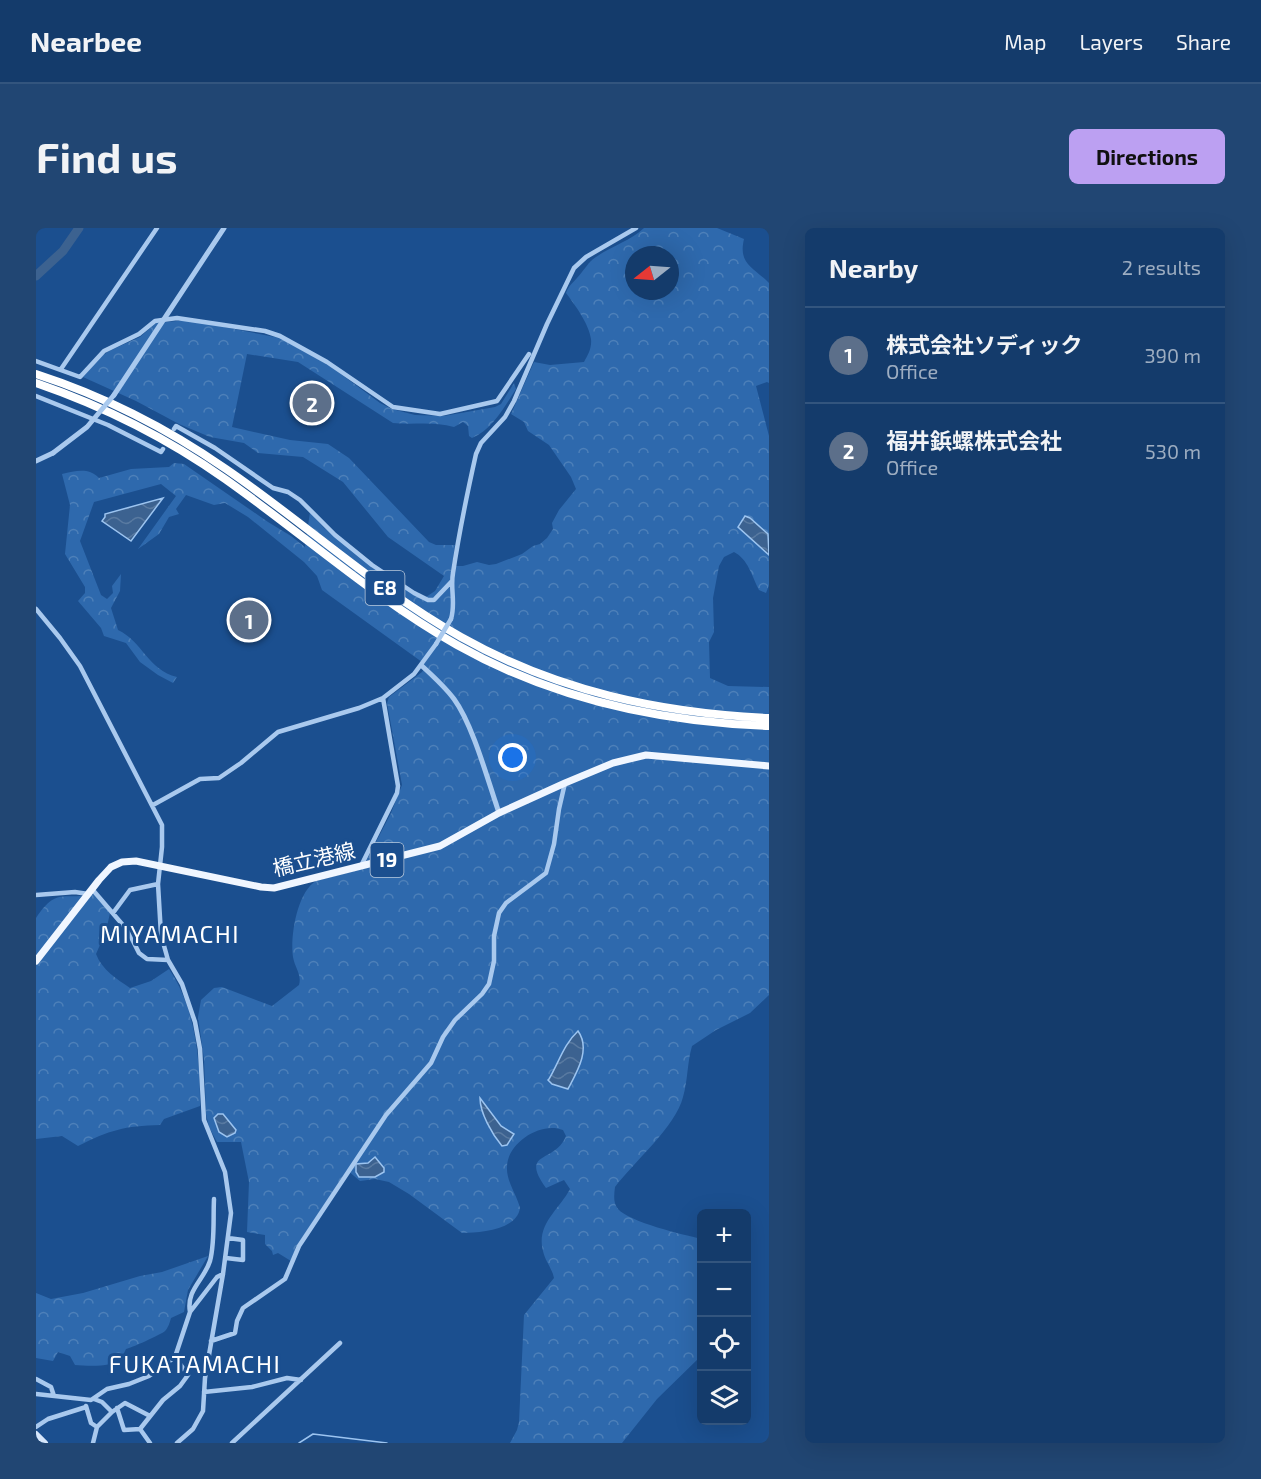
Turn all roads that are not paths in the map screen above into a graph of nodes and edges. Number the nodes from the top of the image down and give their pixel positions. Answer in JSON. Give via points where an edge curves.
{"nodes":[{"id":1,"x":157,"y":228,"type":"edge"},
{"id":2,"x":224,"y":228,"type":"edge"},
{"id":3,"x":636,"y":228,"type":"edge"},
{"id":4,"x":164,"y":320,"type":"junction"},
{"id":5,"x":529,"y":354,"type":"dead end"},
{"id":6,"x":36,"y":361,"type":"edge"},
{"id":7,"x":61,"y":369,"type":"junction"},
{"id":8,"x":36,"y":374,"type":"edge"},
{"id":9,"x":36,"y":383,"type":"edge"},
{"id":10,"x":36,"y":396,"type":"edge"},
{"id":11,"x":174,"y":429,"type":"dead end"},
{"id":12,"x":163,"y":449,"type":"dead end"},
{"id":13,"x":36,"y":461,"type":"edge"},
{"id":14,"x":452,"y":581,"type":"junction"},
{"id":15,"x":36,"y":609,"type":"edge"},
{"id":16,"x":422,"y":666,"type":"junction"},
{"id":17,"x":383,"y":698,"type":"junction"},
{"id":18,"x":769,"y":718,"type":"edge"},
{"id":19,"x":769,"y":726,"type":"edge"},
{"id":20,"x":769,"y":766,"type":"edge"},
{"id":21,"x":565,"y":783,"type":"junction"},
{"id":22,"x":153,"y":805,"type":"junction"},
{"id":23,"x":498,"y":813,"type":"junction"},
{"id":24,"x":159,"y":866,"type":"junction"},
{"id":25,"x":360,"y":867,"type":"junction"},
{"id":26,"x":158,"y":884,"type":"junction"},
{"id":27,"x":90,"y":892,"type":"junction"},
{"id":28,"x":36,"y":895,"type":"edge"},
{"id":29,"x":113,"y":913,"type":"junction"},
{"id":30,"x":168,"y":960,"type":"junction"},
{"id":31,"x":36,"y":961,"type":"edge"},
{"id":32,"x":214,"y":1199,"type":"dead end"},
{"id":33,"x":245,"y":1233,"type":"dead end"},
{"id":34,"x":228,"y":1238,"type":"junction"},
{"id":35,"x":243,"y":1240,"type":"junction"},
{"id":36,"x":226,"y":1258,"type":"junction"},
{"id":37,"x":224,"y":1274,"type":"junction"},
{"id":38,"x":190,"y":1312,"type":"junction"},
{"id":39,"x":211,"y":1341,"type":"junction"},
{"id":40,"x":340,"y":1343,"type":"dead end"},
{"id":41,"x":175,"y":1357,"type":"junction"},
{"id":42,"x":36,"y":1379,"type":"edge"},
{"id":43,"x":301,"y":1380,"type":"junction"},
{"id":44,"x":204,"y":1392,"type":"junction"},
{"id":45,"x":36,"y":1394,"type":"edge"},
{"id":46,"x":54,"y":1396,"type":"junction"},
{"id":47,"x":92,"y":1400,"type":"junction"},
{"id":48,"x":86,"y":1407,"type":"junction"},
{"id":49,"x":114,"y":1410,"type":"junction"},
{"id":50,"x":150,"y":1416,"type":"junction"},
{"id":51,"x":36,"y":1427,"type":"edge"},
{"id":52,"x":97,"y":1427,"type":"junction"},
{"id":53,"x":140,"y":1430,"type":"junction"},
{"id":54,"x":36,"y":1434,"type":"edge"},
{"id":55,"x":180,"y":1442,"type":"edge"},
{"id":56,"x":45,"y":1443,"type":"edge"},
{"id":57,"x":93,"y":1443,"type":"edge"},
{"id":58,"x":150,"y":1443,"type":"edge"},
{"id":59,"x":232,"y":1443,"type":"edge"}],
"edges":[{"from":1,"to":7,"type":"street"},
{"from":2,"to":4,"type":"street"},
{"from":3,"to":14,"type":"street","via":[[574,268],[505,417],[481,443],[467,493]]},
{"from":4,"to":5,"type":"street","via":[[188,319],[280,336],[393,407],[429,413],[493,403]]},
{"from":4,"to":7,"type":"street","via":[[155,321],[100,354],[80,377]]},
{"from":4,"to":13,"type":"street","bridge":true,"via":[[114,395],[87,427]]},
{"from":6,"to":7,"type":"street"},
{"from":8,"to":18,"type":"highway","number":"E8","via":[[113,404],[169,433],[226,469],[411,607],[513,664],[570,686],[626,701],[687,712]]},
{"from":9,"to":19,"type":"highway","number":"E8","via":[[109,411],[184,453],[406,613],[456,645],[513,674],[627,710],[687,720]]},
{"from":10,"to":12,"type":"street","via":[[108,424],[161,452]]},
{"from":11,"to":14,"type":"street","via":[[183,429],[273,488],[300,500],[366,560],[420,596],[434,600]]},
{"from":14,"to":16,"type":"street","bridge":true,"via":[[452,619]]},
{"from":15,"to":22,"type":"street","via":[[75,659]]},
{"from":16,"to":17,"type":"street"},
{"from":16,"to":23,"type":"street","via":[[464,716]]},
{"from":17,"to":22,"type":"street","via":[[278,732],[219,778],[200,779]]},
{"from":17,"to":25,"type":"street","via":[[398,786]]},
{"from":20,"to":21,"type":"main road","name":"橋立港線","number":"19","via":[[646,754]]},
{"from":21,"to":23,"type":"main road","name":"橋立港線","number":"19"},
{"from":21,"to":39,"type":"street","via":[[546,873],[506,903],[499,913],[493,973],[487,988],[455,1020],[430,1063],[386,1115],[300,1246],[285,1279],[243,1308],[236,1333]]},
{"from":22,"to":24,"type":"street","via":[[162,825]]},
{"from":23,"to":25,"type":"main road","name":"橋立港線","number":"19","via":[[440,846]]},
{"from":24,"to":25,"type":"main road","name":"橋立港線","number":"19","via":[[274,888]]},
{"from":24,"to":26,"type":"street"},
{"from":24,"to":27,"type":"main road","name":"橋立港線","number":"19","via":[[122,862],[111,867]]},
{"from":26,"to":29,"type":"street","via":[[130,890]]},
{"from":26,"to":30,"type":"street","via":[[160,926]]},
{"from":27,"to":28,"type":"street"},
{"from":27,"to":29,"type":"street"},
{"from":27,"to":31,"type":"main road","name":"橋立港線","number":"19"},
{"from":29,"to":30,"type":"street","via":[[143,957]]},
{"from":30,"to":34,"type":"street","via":[[182,984],[198,1033],[204,1120],[225,1172],[231,1213]]},
{"from":32,"to":38,"type":"street","via":[[210,1258],[192,1291]]},
{"from":33,"to":35,"type":"street"},
{"from":34,"to":35,"type":"street"},
{"from":34,"to":36,"type":"street"},
{"from":35,"to":36,"type":"street","via":[[243,1260]]},
{"from":36,"to":37,"type":"street"},
{"from":37,"to":38,"type":"street","via":[[217,1277]]},
{"from":37,"to":39,"type":"street"},
{"from":38,"to":41,"type":"street"},
{"from":39,"to":44,"type":"street"},
{"from":40,"to":43,"type":"street"},
{"from":41,"to":47,"type":"street","via":[[149,1376],[107,1389]]},
{"from":41,"to":50,"type":"street","via":[[188,1375]]},
{"from":42,"to":46,"type":"street","via":[[51,1387]]},
{"from":43,"to":44,"type":"street","via":[[287,1378],[252,1387]]},
{"from":43,"to":59,"type":"street"},
{"from":44,"to":55,"type":"street","via":[[201,1415]]},
{"from":45,"to":46,"type":"street"},
{"from":46,"to":47,"type":"street"},
{"from":47,"to":48,"type":"street"},
{"from":47,"to":49,"type":"street"},
{"from":48,"to":51,"type":"street"},
{"from":48,"to":52,"type":"street","via":[[91,1423]]},
{"from":49,"to":50,"type":"street","via":[[125,1403]]},
{"from":49,"to":52,"type":"street"},
{"from":49,"to":53,"type":"street","via":[[124,1430]]},
{"from":50,"to":53,"type":"street"},
{"from":52,"to":57,"type":"street"},
{"from":53,"to":58,"type":"street"},
{"from":54,"to":56,"type":"main road"}]}
